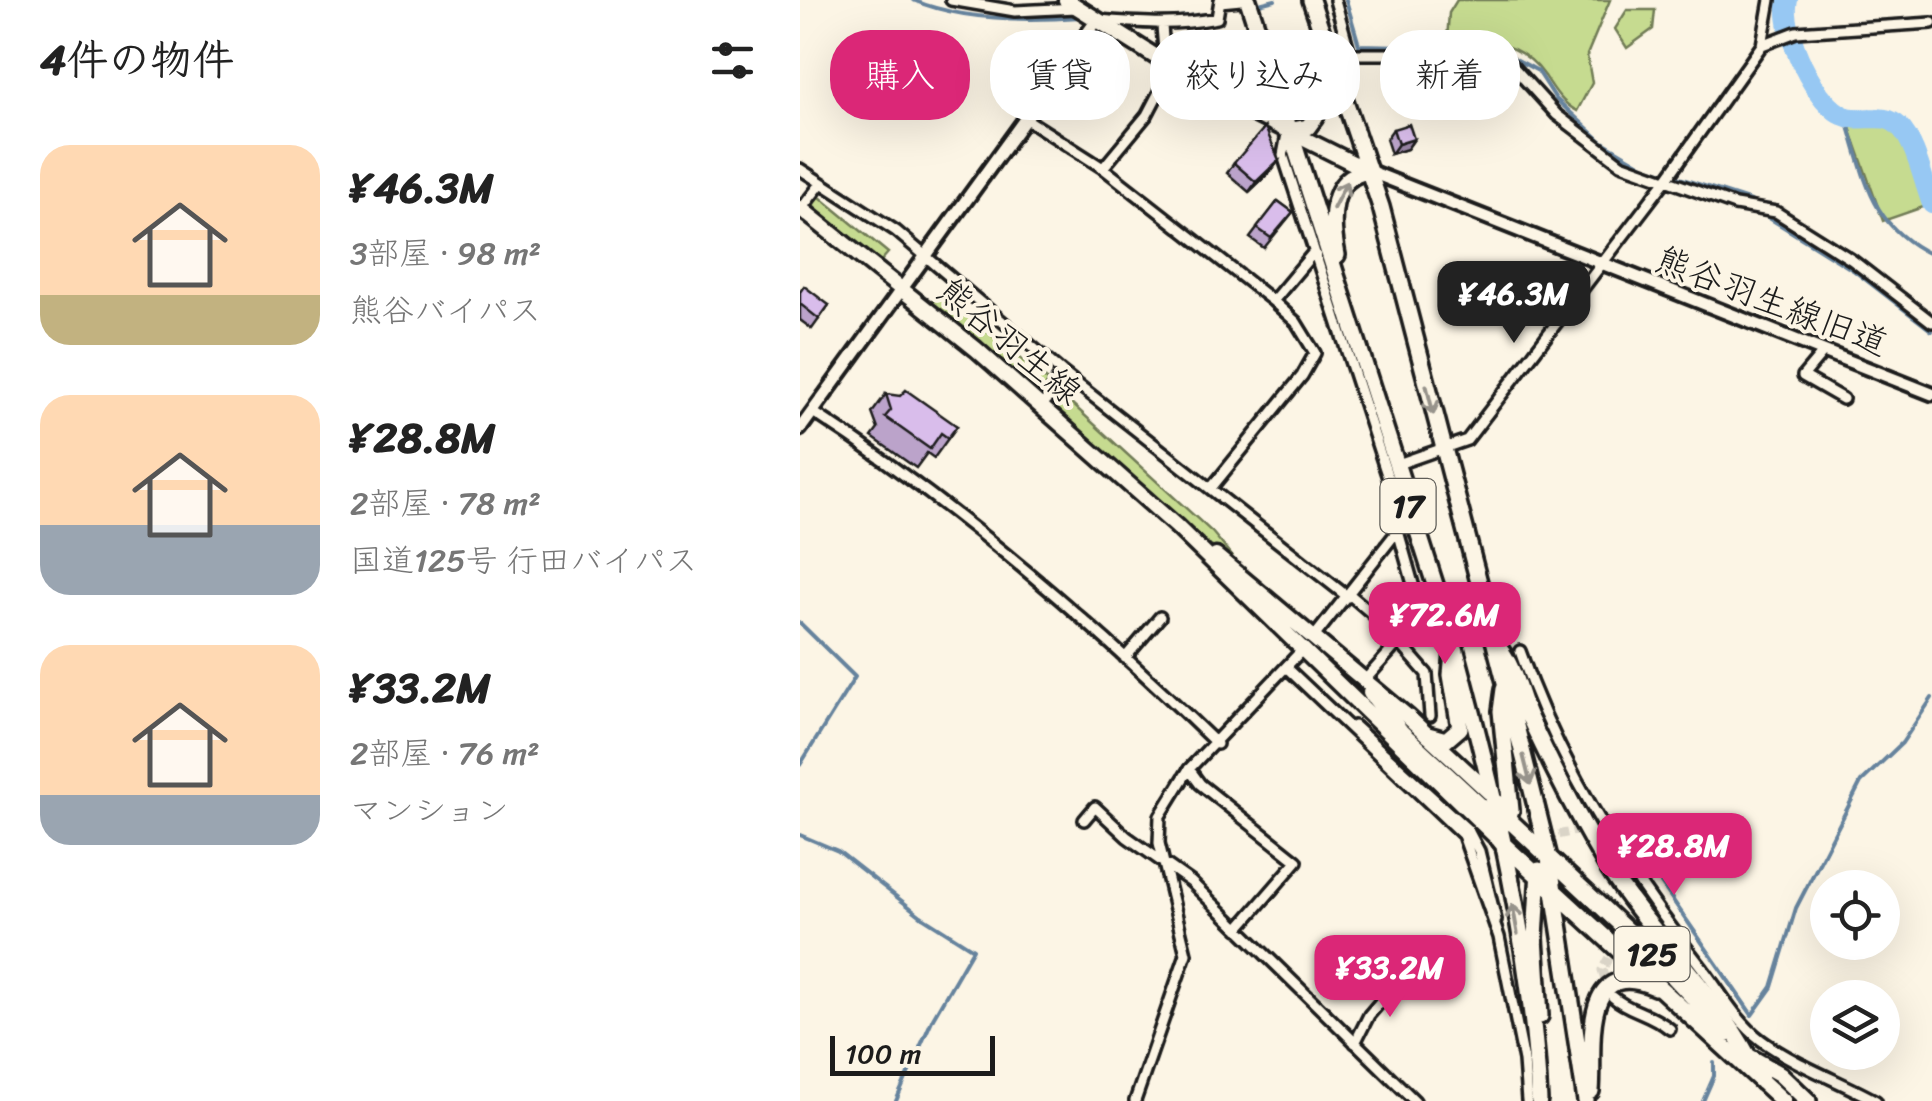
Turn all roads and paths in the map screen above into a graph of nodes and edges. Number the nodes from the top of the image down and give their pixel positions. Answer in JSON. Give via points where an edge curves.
{"nodes":[{"id":1,"x":951,"y":0,"type":"edge"},
{"id":2,"x":1245,"y":0,"type":"edge"},
{"id":3,"x":1312,"y":0,"type":"edge"},
{"id":4,"x":1335,"y":0,"type":"edge"},
{"id":5,"x":1770,"y":0,"type":"edge"},
{"id":6,"x":1220,"y":1,"type":"edge"},
{"id":7,"x":1073,"y":4,"type":"edge"},
{"id":8,"x":1097,"y":20,"type":"junction"},
{"id":9,"x":1932,"y":23,"type":"edge"},
{"id":10,"x":1162,"y":26,"type":"junction"},
{"id":11,"x":1089,"y":30,"type":"edge"},
{"id":12,"x":1163,"y":30,"type":"edge"},
{"id":13,"x":1767,"y":42,"type":"junction"},
{"id":14,"x":1150,"y":55,"type":"edge"},
{"id":15,"x":1150,"y":108,"type":"edge"},
{"id":16,"x":1021,"y":120,"type":"edge"},
{"id":17,"x":1025,"y":120,"type":"edge"},
{"id":18,"x":1267,"y":120,"type":"edge"},
{"id":19,"x":1288,"y":131,"type":"junction"},
{"id":20,"x":1103,"y":168,"type":"junction"},
{"id":21,"x":800,"y":170,"type":"edge"},
{"id":22,"x":1369,"y":171,"type":"junction"},
{"id":23,"x":1666,"y":180,"type":"junction"},
{"id":24,"x":820,"y":185,"type":"junction"},
{"id":25,"x":801,"y":209,"type":"edge"},
{"id":26,"x":1314,"y":252,"type":"junction"},
{"id":27,"x":924,"y":254,"type":"junction"},
{"id":28,"x":1602,"y":264,"type":"junction"},
{"id":29,"x":901,"y":288,"type":"junction"},
{"id":30,"x":1273,"y":301,"type":"junction"},
{"id":31,"x":1344,"y":304,"type":"junction"},
{"id":32,"x":1932,"y":322,"type":"edge"},
{"id":33,"x":1824,"y":351,"type":"junction"},
{"id":34,"x":1062,"y":372,"type":"junction"},
{"id":35,"x":1932,"y":394,"type":"edge"},
{"id":36,"x":1842,"y":399,"type":"dead end"},
{"id":37,"x":1043,"y":406,"type":"junction"},
{"id":38,"x":813,"y":412,"type":"junction"},
{"id":39,"x":800,"y":430,"type":"edge"},
{"id":40,"x":1442,"y":450,"type":"junction"},
{"id":41,"x":1395,"y":466,"type":"junction"},
{"id":42,"x":1212,"y":487,"type":"junction"},
{"id":43,"x":1176,"y":526,"type":"junction"},
{"id":44,"x":1398,"y":531,"type":"junction"},
{"id":45,"x":1348,"y":596,"type":"junction"},
{"id":46,"x":1160,"y":618,"type":"dead end"},
{"id":47,"x":1314,"y":637,"type":"junction"},
{"id":48,"x":1494,"y":640,"type":"junction"},
{"id":49,"x":1401,"y":641,"type":"junction"},
{"id":50,"x":1454,"y":644,"type":"junction"},
{"id":51,"x":1302,"y":650,"type":"junction"},
{"id":52,"x":1520,"y":651,"type":"dead end"},
{"id":53,"x":1125,"y":658,"type":"junction"},
{"id":54,"x":1348,"y":665,"type":"junction"},
{"id":55,"x":1287,"y":668,"type":"junction"},
{"id":56,"x":1365,"y":680,"type":"junction"},
{"id":57,"x":1505,"y":682,"type":"junction"},
{"id":58,"x":1430,"y":716,"type":"dead end"},
{"id":59,"x":1428,"y":735,"type":"junction"},
{"id":60,"x":1217,"y":744,"type":"junction"},
{"id":61,"x":1189,"y":770,"type":"junction"},
{"id":62,"x":1492,"y":795,"type":"junction"},
{"id":63,"x":1084,"y":820,"type":"dead end"},
{"id":64,"x":1503,"y":820,"type":"junction"},
{"id":65,"x":1479,"y":821,"type":"junction"},
{"id":66,"x":1501,"y":842,"type":"junction"},
{"id":67,"x":1163,"y":858,"type":"junction"},
{"id":68,"x":1548,"y":858,"type":"junction"},
{"id":69,"x":1537,"y":876,"type":"junction"},
{"id":70,"x":1554,"y":893,"type":"junction"},
{"id":71,"x":1238,"y":929,"type":"junction"},
{"id":72,"x":1399,"y":980,"type":"dead end"},
{"id":73,"x":1668,"y":994,"type":"junction"},
{"id":74,"x":1613,"y":997,"type":"dead end"},
{"id":75,"x":1670,"y":1029,"type":"dead end"},
{"id":76,"x":1355,"y":1044,"type":"junction"},
{"id":77,"x":1537,"y":1050,"type":"junction"},
{"id":78,"x":1748,"y":1056,"type":"junction"},
{"id":79,"x":1762,"y":1082,"type":"junction"},
{"id":80,"x":1135,"y":1101,"type":"edge"},
{"id":81,"x":1416,"y":1101,"type":"edge"},
{"id":82,"x":1526,"y":1101,"type":"edge"},
{"id":83,"x":1539,"y":1101,"type":"edge"},
{"id":84,"x":1588,"y":1101,"type":"edge"},
{"id":85,"x":1782,"y":1101,"type":"edge"},
{"id":86,"x":1808,"y":1101,"type":"edge"},
{"id":87,"x":1876,"y":1101,"type":"edge"}],
"edges":[{"from":1,"to":7,"type":"street","via":[[1016,12]]},
{"from":2,"to":6,"type":"street"},
{"from":2,"to":19,"type":"highway","number":"17"},
{"from":3,"to":19,"type":"highway","via":[[1326,97],[1308,127]]},
{"from":3,"to":22,"type":"highway","number":"17"},
{"from":4,"to":23,"type":"street","via":[[1350,54],[1506,59],[1591,145]]},
{"from":5,"to":13,"type":"street"},
{"from":6,"to":10,"type":"street","via":[[1216,18]]},
{"from":7,"to":8,"type":"main road"},
{"from":8,"to":10,"type":"street"},
{"from":8,"to":11,"type":"street"},
{"from":8,"to":14,"type":"main road"},
{"from":9,"to":13,"type":"street","via":[[1796,32]]},
{"from":10,"to":12,"type":"street"},
{"from":13,"to":23,"type":"street"},
{"from":15,"to":20,"type":"street"},
{"from":16,"to":27,"type":"street"},
{"from":17,"to":20,"type":"street"},
{"from":18,"to":19,"type":"main road"},
{"from":19,"to":22,"type":"main road"},
{"from":19,"to":26,"type":"street","via":[[1283,155]]},
{"from":19,"to":31,"type":"highway","number":"17"},
{"from":20,"to":30,"type":"street"},
{"from":21,"to":24,"type":"street"},
{"from":22,"to":28,"type":"street","name":"熊谷羽生線旧道"},
{"from":31,"to":22,"type":"highway","one_way":true,"via":[[1334,205],[1347,181]]},
{"from":22,"to":40,"type":"highway","number":"17","one_way":true},
{"from":23,"to":28,"type":"street"},
{"from":23,"to":32,"type":"street","via":[[1776,212]]},
{"from":24,"to":25,"type":"street"},
{"from":24,"to":27,"type":"street"},
{"from":25,"to":29,"type":"main road","name":"熊谷羽生線"},
{"from":26,"to":30,"type":"street"},
{"from":26,"to":44,"type":"street","via":[[1403,524]]},
{"from":27,"to":29,"type":"street"},
{"from":27,"to":34,"type":"street"},
{"from":28,"to":33,"type":"street","name":"熊谷羽生線旧道"},
{"from":28,"to":40,"type":"street","via":[[1468,440]]},
{"from":29,"to":37,"type":"main road","name":"熊谷羽生線"},
{"from":29,"to":38,"type":"street"},
{"from":30,"to":42,"type":"street","via":[[1296,322],[1314,353]]},
{"from":31,"to":41,"type":"highway","number":"17"},
{"from":33,"to":35,"type":"street","name":"熊谷羽生線旧道"},
{"from":33,"to":36,"type":"street","via":[[1803,376]]},
{"from":34,"to":37,"type":"street"},
{"from":34,"to":42,"type":"street"},
{"from":37,"to":43,"type":"main road","name":"熊谷羽生線"},
{"from":38,"to":39,"type":"street"},
{"from":38,"to":53,"type":"street","via":[[898,467]]},
{"from":40,"to":41,"type":"street"},
{"from":40,"to":48,"type":"highway","number":"17"},
{"from":41,"to":50,"type":"highway","number":"17"},
{"from":42,"to":45,"type":"street"},
{"from":43,"to":47,"type":"main road","name":"熊谷羽生線"},
{"from":43,"to":51,"type":"main road","name":"熊谷羽生線"},
{"from":44,"to":45,"type":"street"},
{"from":44,"to":49,"type":"street","via":[[1422,616]]},
{"from":45,"to":47,"type":"street"},
{"from":45,"to":49,"type":"street"},
{"from":46,"to":53,"type":"street"},
{"from":47,"to":54,"type":"main road","name":"熊谷羽生線"},
{"from":48,"to":57,"type":"highway","number":"17"},
{"from":48,"to":78,"type":"highway","via":[[1514,666],[1538,735],[1610,871],[1730,1022]]},
{"from":49,"to":56,"type":"street"},
{"from":49,"to":58,"type":"street","via":[[1427,674]]},
{"from":50,"to":59,"type":"highway","via":[[1451,676],[1460,728],[1446,740]]},
{"from":50,"to":62,"type":"highway","number":"17"},
{"from":51,"to":55,"type":"street"},
{"from":51,"to":65,"type":"main road","name":"熊谷羽生線"},
{"from":52,"to":87,"type":"street","via":[[1565,754],[1644,889],[1733,1010],[1763,1041]]},
{"from":53,"to":60,"type":"street"},
{"from":54,"to":56,"type":"main road","name":"熊谷羽生線"},
{"from":54,"to":64,"type":"main road","via":[[1401,731]]},
{"from":55,"to":60,"type":"street"},
{"from":55,"to":82,"type":"street","via":[[1468,830],[1499,937]]},
{"from":56,"to":59,"type":"main road","name":"熊谷羽生線"},
{"from":57,"to":64,"type":"highway","via":[[1500,711],[1512,810]]},
{"from":57,"to":68,"type":"highway","number":"17","one_way":true},
{"from":59,"to":62,"type":"main road","name":"熊谷羽生線"},
{"from":60,"to":61,"type":"street"},
{"from":61,"to":67,"type":"street","via":[[1160,816]]},
{"from":61,"to":71,"type":"street","via":[[1297,860]]},
{"from":62,"to":64,"type":"highway","number":"125"},
{"from":63,"to":67,"type":"street","via":[[1095,807]]},
{"from":64,"to":65,"type":"highway"},
{"from":64,"to":66,"type":"highway"},
{"from":64,"to":68,"type":"highway","number":"125"},
{"from":65,"to":66,"type":"main road","name":"熊谷羽生線"},
{"from":66,"to":69,"type":"highway","number":"125"},
{"from":77,"to":66,"type":"highway","one_way":true},
{"from":67,"to":71,"type":"street"},
{"from":67,"to":80,"type":"street","via":[[1186,954]]},
{"from":68,"to":69,"type":"highway"},
{"from":68,"to":70,"type":"highway","number":"17"},
{"from":68,"to":78,"type":"highway","number":"125","via":[[1676,977]]},
{"from":69,"to":70,"type":"highway","number":"125"},
{"from":69,"to":77,"type":"highway"},
{"from":70,"to":73,"type":"highway","number":"125"},
{"from":70,"to":84,"type":"highway","number":"17"},
{"from":71,"to":76,"type":"street"},
{"from":72,"to":76,"type":"street"},
{"from":73,"to":79,"type":"highway","number":"125"},
{"from":73,"to":84,"type":"highway","via":[[1628,983],[1596,1004]]},
{"from":74,"to":75,"type":"street"},
{"from":76,"to":81,"type":"street"},
{"from":77,"to":83,"type":"highway"},
{"from":78,"to":79,"type":"highway","number":"125"},
{"from":78,"to":86,"type":"highway","number":"125"},
{"from":79,"to":85,"type":"highway","number":"125"}]}
